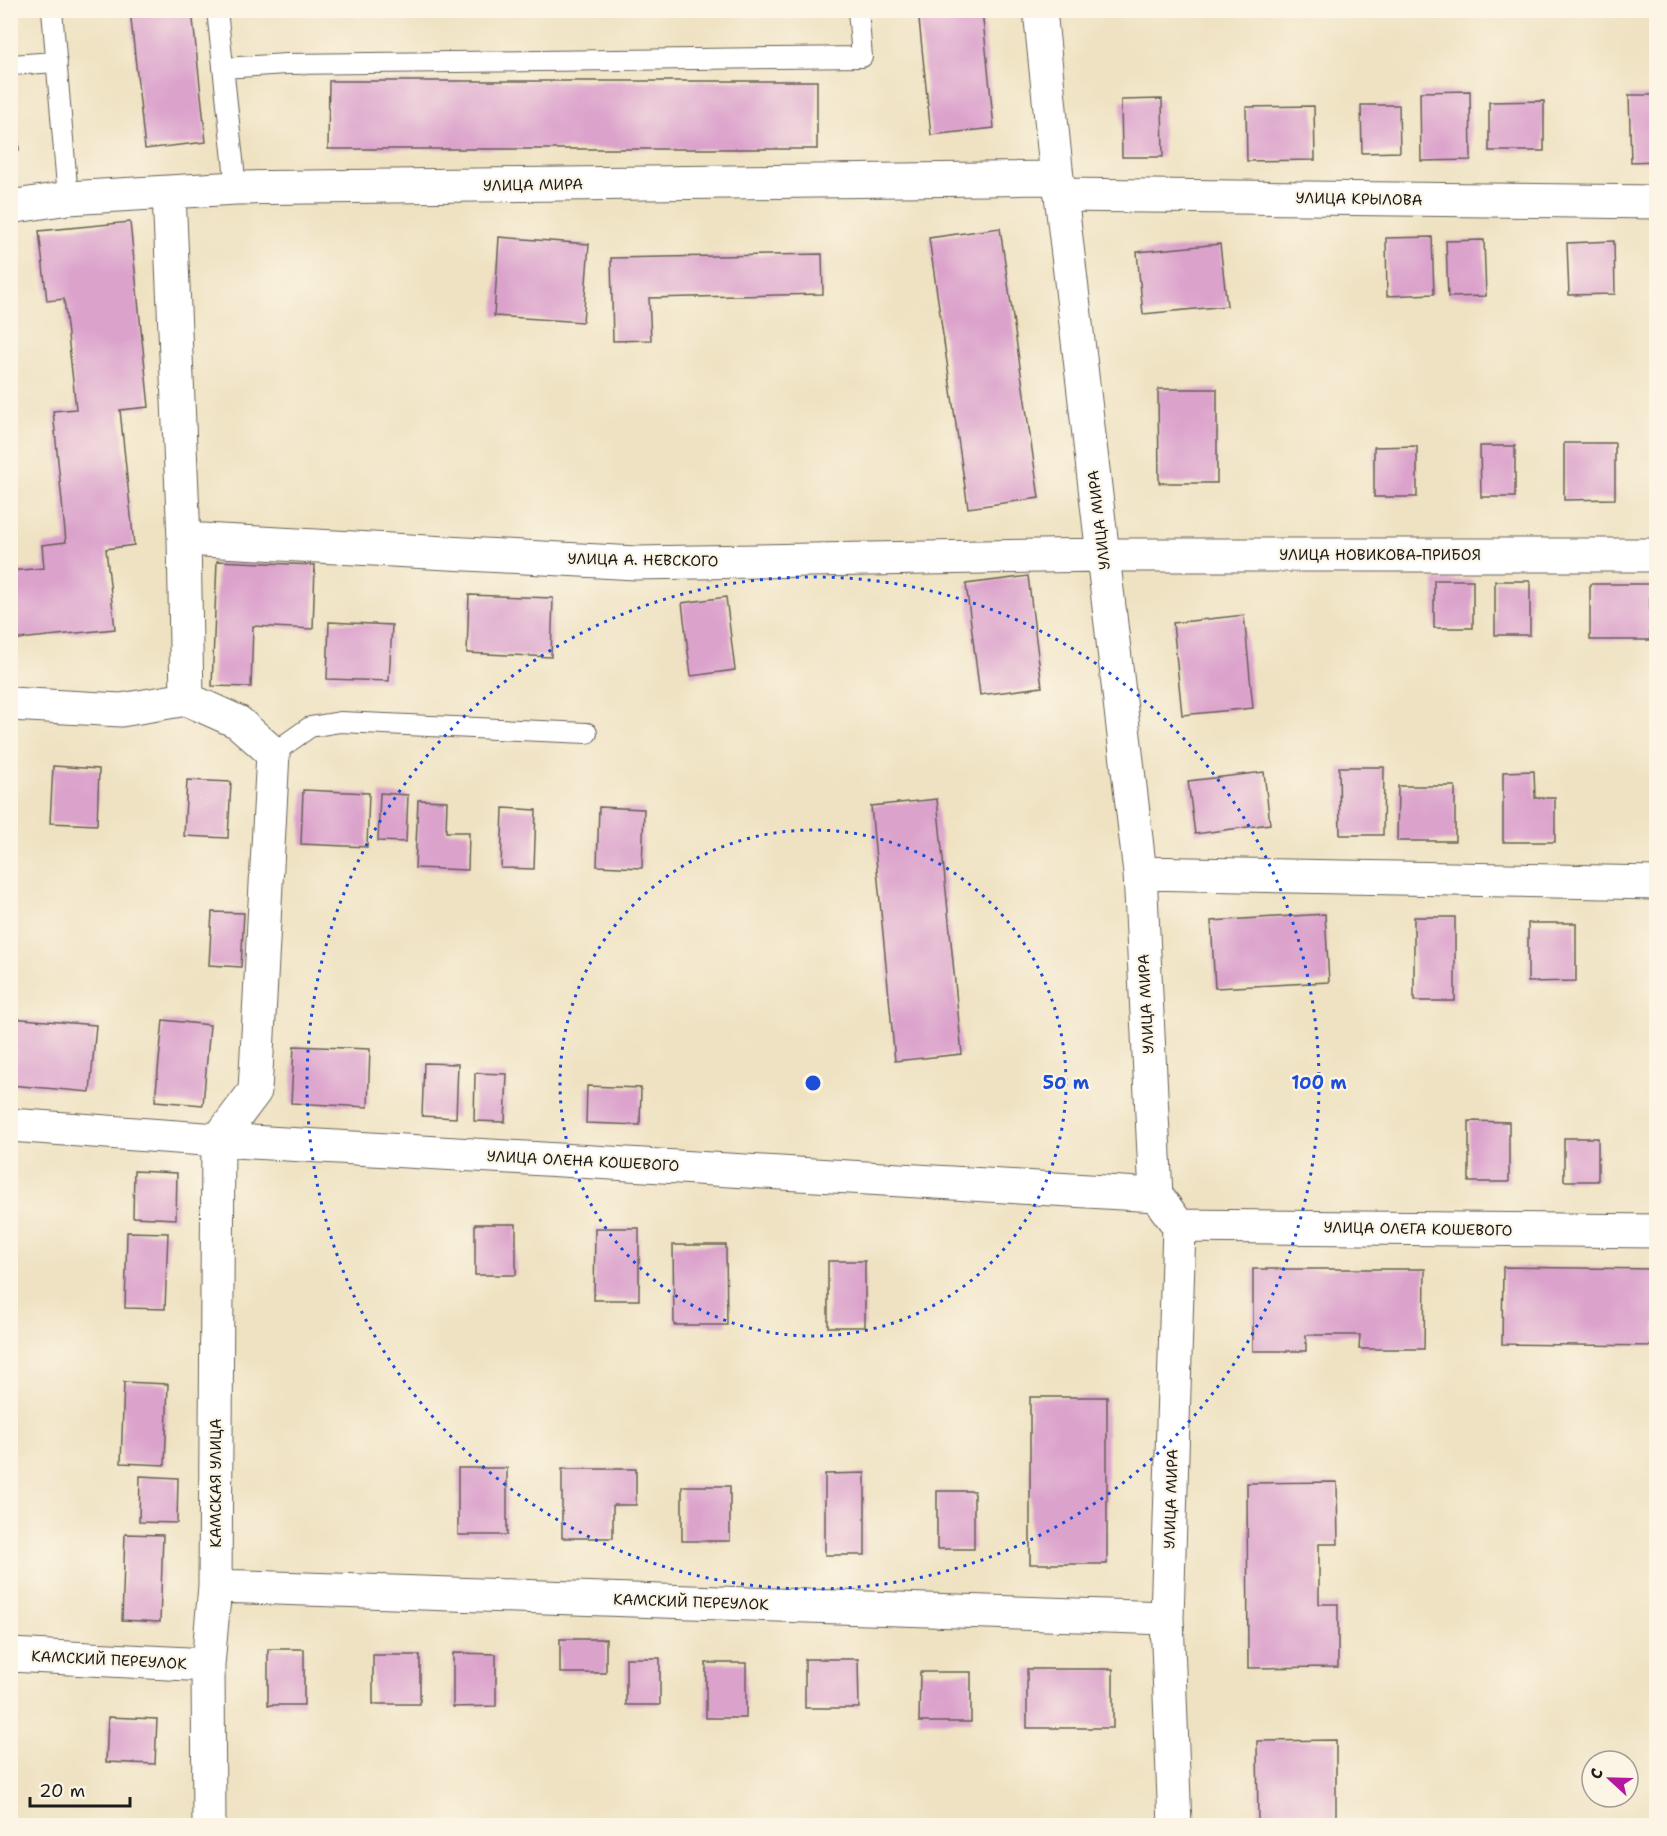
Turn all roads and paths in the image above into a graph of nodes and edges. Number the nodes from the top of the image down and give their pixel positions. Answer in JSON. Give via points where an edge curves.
{"nodes":[{"id":1,"x":52,"y":10,"type":"edge"},
{"id":2,"x":217,"y":10,"type":"edge"},
{"id":3,"x":858,"y":10,"type":"edge"},
{"id":4,"x":1041,"y":10,"type":"edge"},
{"id":5,"x":57,"y":62,"type":"junction"},
{"id":6,"x":10,"y":65,"type":"edge"},
{"id":7,"x":223,"y":68,"type":"junction"},
{"id":8,"x":1059,"y":187,"type":"junction"},
{"id":9,"x":236,"y":189,"type":"junction"},
{"id":10,"x":169,"y":193,"type":"junction"},
{"id":11,"x":68,"y":198,"type":"junction"},
{"id":12,"x":1656,"y":202,"type":"edge"},
{"id":13,"x":10,"y":207,"type":"edge"},
{"id":14,"x":184,"y":539,"type":"junction"},
{"id":15,"x":1103,"y":555,"type":"junction"},
{"id":16,"x":1656,"y":555,"type":"edge"},
{"id":17,"x":187,"y":699,"type":"junction"},
{"id":18,"x":10,"y":704,"type":"edge"},
{"id":19,"x":587,"y":733,"type":"dead end"},
{"id":20,"x":273,"y":753,"type":"junction"},
{"id":21,"x":1140,"y":873,"type":"junction"},
{"id":22,"x":1656,"y":883,"type":"edge"},
{"id":23,"x":10,"y":1125,"type":"edge"},
{"id":24,"x":218,"y":1140,"type":"junction"},
{"id":25,"x":1155,"y":1194,"type":"junction"},
{"id":26,"x":1179,"y":1226,"type":"junction"},
{"id":27,"x":1656,"y":1231,"type":"edge"},
{"id":28,"x":215,"y":1586,"type":"junction"},
{"id":29,"x":1167,"y":1618,"type":"junction"},
{"id":30,"x":10,"y":1655,"type":"edge"},
{"id":31,"x":208,"y":1665,"type":"junction"},
{"id":32,"x":209,"y":1826,"type":"edge"},
{"id":33,"x":1175,"y":1826,"type":"edge"}],
"edges":[{"from":1,"to":5,"type":"lane"},
{"from":2,"to":7,"type":"lane"},
{"from":3,"to":7,"type":"lane","via":[[862,57]]},
{"from":4,"to":8,"type":"street","name":"УЛИЦА МИРА"},
{"from":5,"to":6,"type":"lane"},
{"from":5,"to":11,"type":"lane"},
{"from":7,"to":9,"type":"lane"},
{"from":8,"to":9,"type":"street","name":"УЛИЦА МИРА"},
{"from":8,"to":12,"type":"street","name":"УЛИЦА КРЫЛОВА"},
{"from":8,"to":15,"type":"street","name":"УЛИЦА МИРА"},
{"from":9,"to":10,"type":"street","name":"УЛИЦА МИРА"},
{"from":10,"to":11,"type":"street","name":"УЛИЦА МИРА"},
{"from":10,"to":14,"type":"street"},
{"from":11,"to":13,"type":"street","name":"УЛИЦА МИРА"},
{"from":14,"to":15,"type":"street","name":"УЛИЦА А. НЕВСКОГО","via":[[636,563]]},
{"from":14,"to":17,"type":"street"},
{"from":15,"to":16,"type":"street","name":"УЛИЦА НОВИКОВА-ПРИБОЯ"},
{"from":15,"to":21,"type":"street","name":"УЛИЦА МИРА"},
{"from":17,"to":18,"type":"street","via":[[121,710]]},
{"from":17,"to":20,"type":"street","via":[[238,722]]},
{"from":19,"to":20,"type":"lane","via":[[340,722],[310,726]]},
{"from":20,"to":24,"type":"street","via":[[255,1090]]},
{"from":21,"to":22,"type":"street"},
{"from":21,"to":25,"type":"street","name":"УЛИЦА МИРА"},
{"from":23,"to":24,"type":"street","name":"УЛИЦА ОЛЕНА КОШЕВОГО"},
{"from":24,"to":25,"type":"street","name":"УЛИЦА ОЛЕНА КОШЕВОГО"},
{"from":24,"to":28,"type":"street","name":"КАМСКАЯ УЛИЦА"},
{"from":25,"to":26,"type":"street"},
{"from":26,"to":27,"type":"street","name":"УЛИЦА ОЛЕГА КОШЕВОГО"},
{"from":26,"to":29,"type":"street","name":"УЛИЦА МИРА"},
{"from":28,"to":29,"type":"street","name":"КАМСКИЙ ПЕРЕУЛОК"},
{"from":28,"to":31,"type":"street","name":"КАМСКАЯ УЛИЦА"},
{"from":29,"to":33,"type":"street","name":"УЛИЦА МИРА"},
{"from":30,"to":31,"type":"street","name":"КАМСКИЙ ПЕРЕУЛОК"},
{"from":31,"to":32,"type":"street","name":"КАМСКАЯ УЛИЦА"}]}
